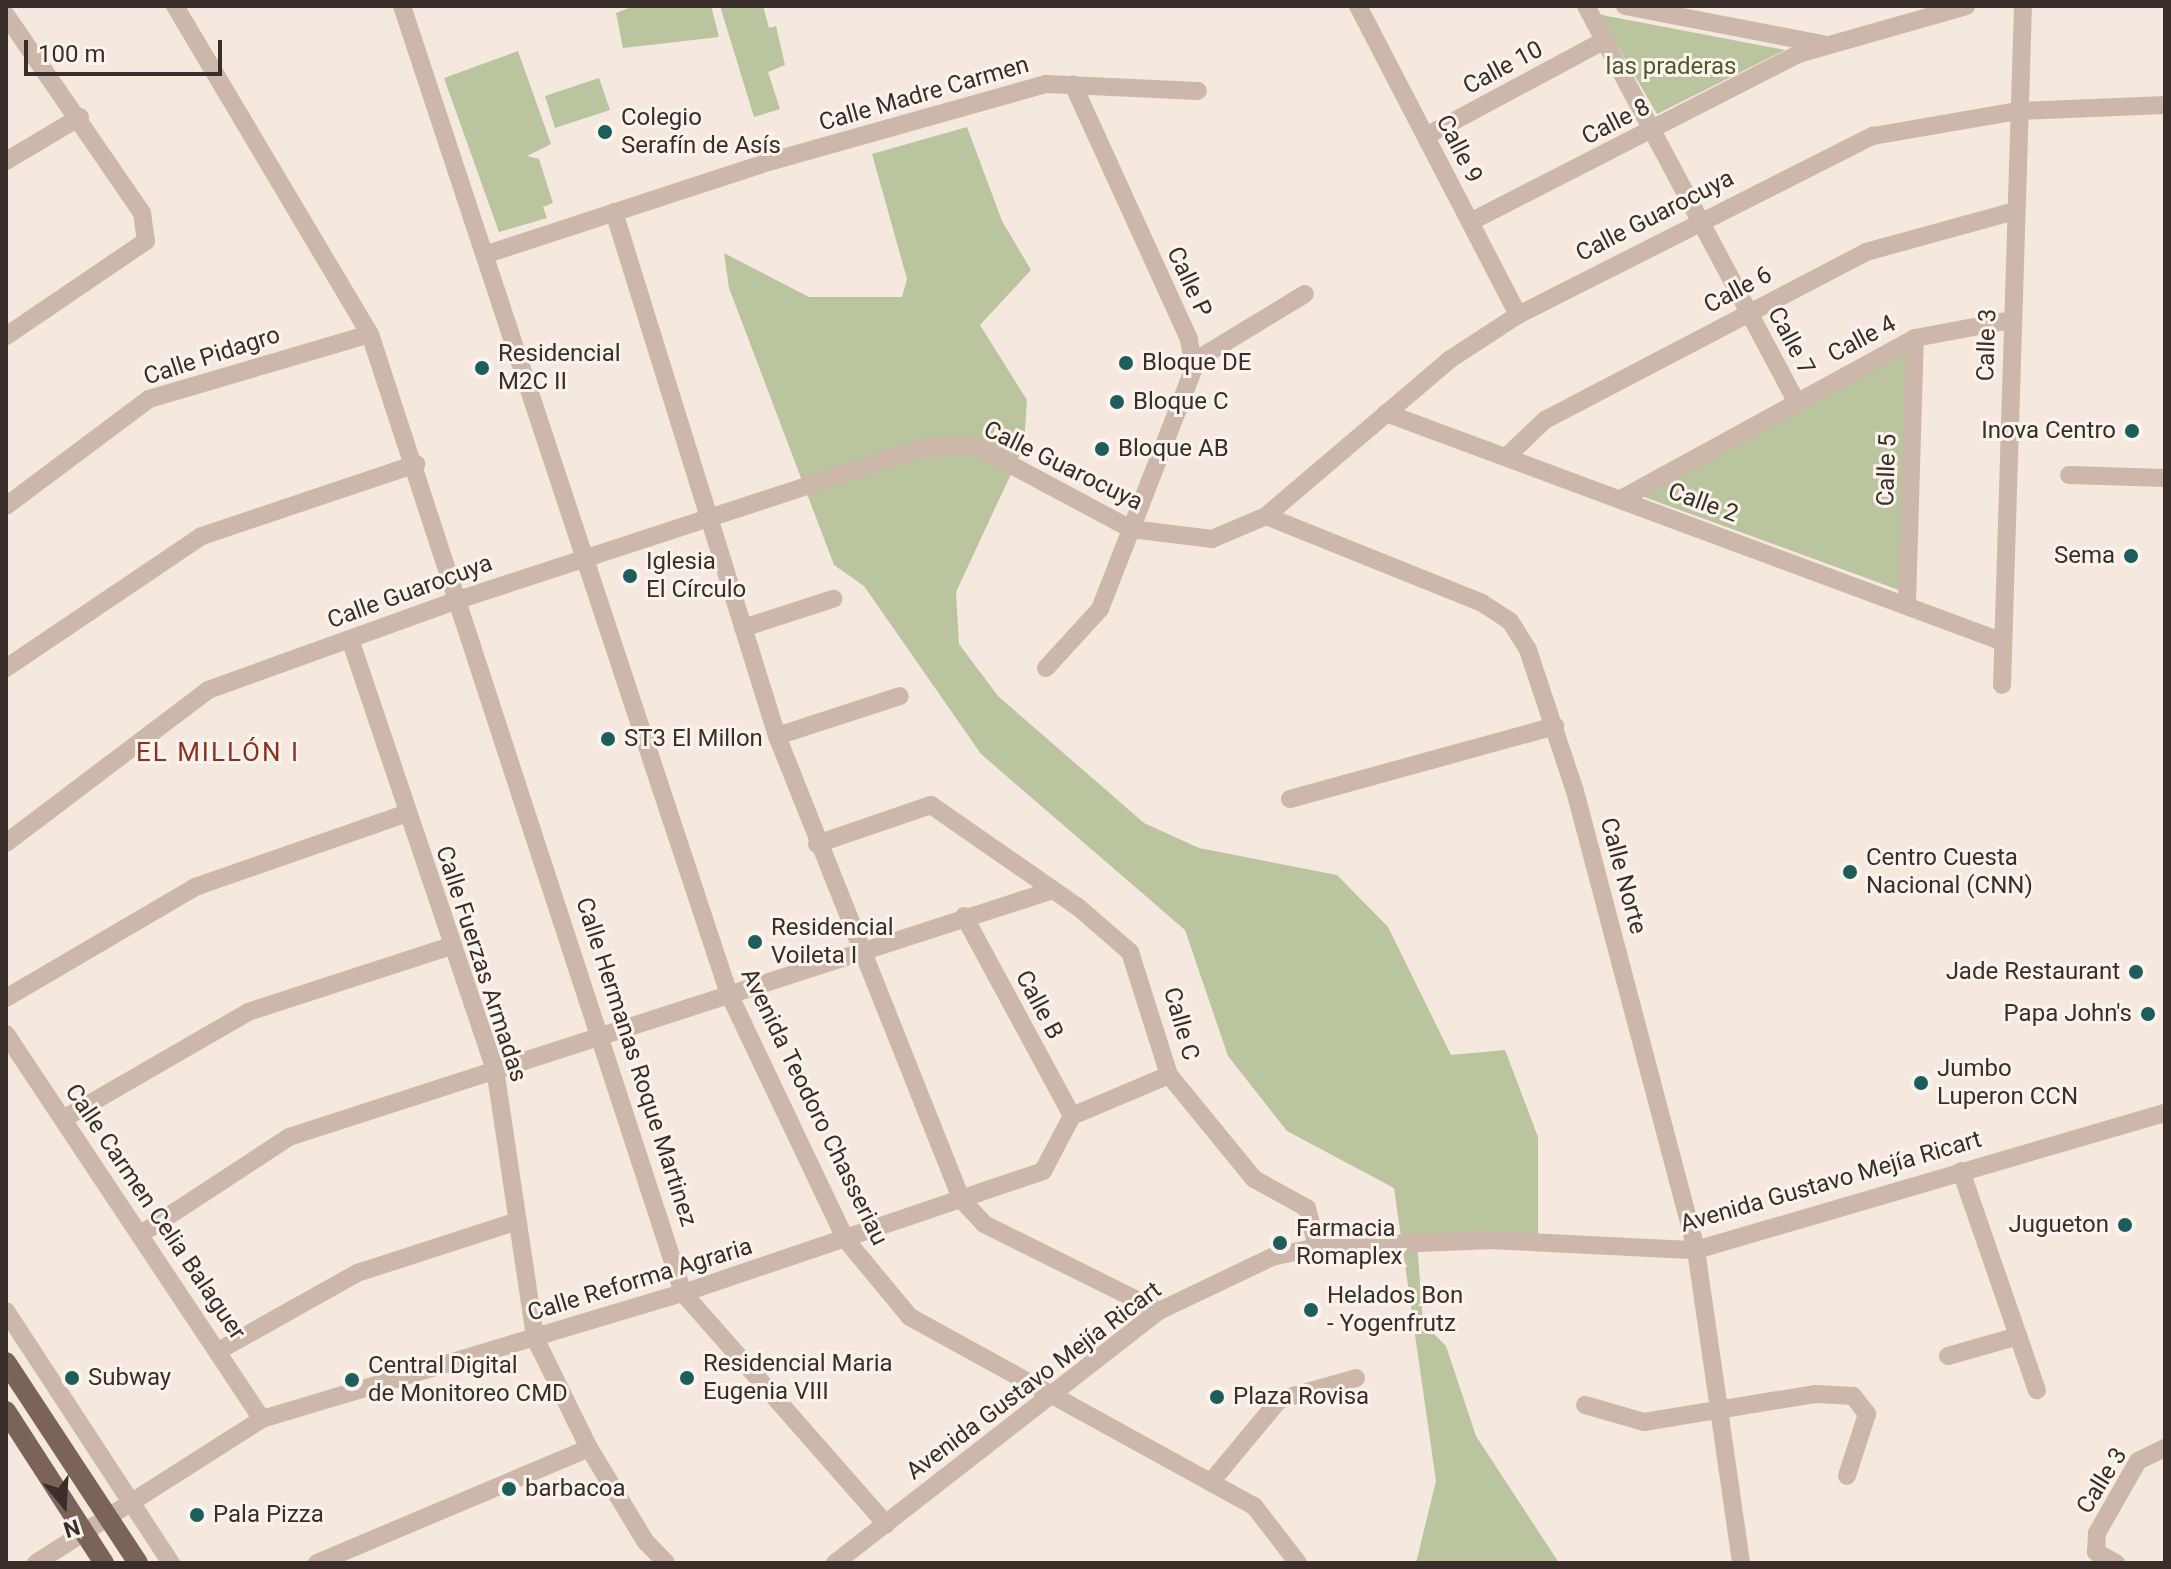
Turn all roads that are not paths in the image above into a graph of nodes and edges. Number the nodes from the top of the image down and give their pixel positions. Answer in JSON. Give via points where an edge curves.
{"nodes":[{"id":1,"x":175,"y":6,"type":"edge"},
{"id":2,"x":402,"y":6,"type":"edge"},
{"id":3,"x":1358,"y":6,"type":"edge"},
{"id":4,"x":1586,"y":6,"type":"edge"},
{"id":5,"x":1625,"y":6,"type":"edge"},
{"id":6,"x":1966,"y":6,"type":"edge"},
{"id":7,"x":2023,"y":6,"type":"edge"},
{"id":8,"x":6,"y":15,"type":"edge"},
{"id":9,"x":1603,"y":41,"type":"junction"},
{"id":10,"x":1822,"y":44,"type":"junction"},
{"id":11,"x":1073,"y":84,"type":"junction"},
{"id":12,"x":1198,"y":91,"type":"dead end"},
{"id":13,"x":2165,"y":105,"type":"edge"},
{"id":14,"x":2017,"y":111,"type":"junction"},
{"id":15,"x":80,"y":117,"type":"junction"},
{"id":16,"x":1651,"y":131,"type":"junction"},
{"id":17,"x":1426,"y":136,"type":"junction"},
{"id":18,"x":6,"y":161,"type":"edge"},
{"id":19,"x":2015,"y":211,"type":"junction"},
{"id":20,"x":614,"y":212,"type":"junction"},
{"id":21,"x":1698,"y":218,"type":"junction"},
{"id":22,"x":1470,"y":222,"type":"junction"},
{"id":23,"x":487,"y":254,"type":"junction"},
{"id":24,"x":1305,"y":294,"type":"dead end"},
{"id":25,"x":1749,"y":311,"type":"junction"},
{"id":26,"x":1518,"y":315,"type":"junction"},
{"id":27,"x":2011,"y":320,"type":"junction"},
{"id":28,"x":370,"y":334,"type":"junction"},
{"id":29,"x":6,"y":336,"type":"edge"},
{"id":30,"x":1915,"y":338,"type":"junction"},
{"id":31,"x":1193,"y":362,"type":"junction"},
{"id":32,"x":1796,"y":401,"type":"junction"},
{"id":33,"x":1386,"y":413,"type":"junction"},
{"id":34,"x":1506,"y":457,"type":"junction"},
{"id":35,"x":416,"y":464,"type":"junction"},
{"id":36,"x":2069,"y":475,"type":"dead end"},
{"id":37,"x":2165,"y":478,"type":"edge"},
{"id":38,"x":1621,"y":499,"type":"junction"},
{"id":39,"x":6,"y":506,"type":"edge"},
{"id":40,"x":1266,"y":516,"type":"junction"},
{"id":41,"x":709,"y":518,"type":"junction"},
{"id":42,"x":1131,"y":529,"type":"junction"},
{"id":43,"x":583,"y":558,"type":"junction"},
{"id":44,"x":461,"y":599,"type":"junction"},
{"id":45,"x":833,"y":599,"type":"dead end"},
{"id":46,"x":1907,"y":603,"type":"junction"},
{"id":47,"x":743,"y":628,"type":"junction"},
{"id":48,"x":350,"y":639,"type":"junction"},
{"id":49,"x":2003,"y":642,"type":"junction"},
{"id":50,"x":6,"y":668,"type":"edge"},
{"id":51,"x":1046,"y":668,"type":"dead end"},
{"id":52,"x":2002,"y":685,"type":"dead end"},
{"id":53,"x":900,"y":696,"type":"dead end"},
{"id":54,"x":1555,"y":726,"type":"junction"},
{"id":55,"x":777,"y":736,"type":"junction"},
{"id":56,"x":1290,"y":799,"type":"dead end"},
{"id":57,"x":408,"y":813,"type":"junction"},
{"id":58,"x":7,"y":840,"type":"edge"},
{"id":59,"x":817,"y":844,"type":"junction"},
{"id":60,"x":1050,"y":891,"type":"junction"},
{"id":61,"x":964,"y":916,"type":"junction"},
{"id":62,"x":451,"y":946,"type":"junction"},
{"id":63,"x":856,"y":950,"type":"junction"},
{"id":64,"x":729,"y":994,"type":"junction"},
{"id":65,"x":6,"y":998,"type":"edge"},
{"id":66,"x":6,"y":1034,"type":"edge"},
{"id":67,"x":603,"y":1034,"type":"junction"},
{"id":68,"x":495,"y":1069,"type":"junction"},
{"id":69,"x":1169,"y":1075,"type":"junction"},
{"id":70,"x":2165,"y":1113,"type":"edge"},
{"id":71,"x":1072,"y":1116,"type":"junction"},
{"id":72,"x":63,"y":1119,"type":"junction"},
{"id":73,"x":1961,"y":1171,"type":"junction"},
{"id":74,"x":961,"y":1199,"type":"junction"},
{"id":75,"x":518,"y":1221,"type":"junction"},
{"id":76,"x":141,"y":1234,"type":"junction"},
{"id":77,"x":846,"y":1240,"type":"junction"},
{"id":78,"x":1317,"y":1247,"type":"junction"},
{"id":79,"x":1696,"y":1250,"type":"junction"},
{"id":80,"x":683,"y":1293,"type":"junction"},
{"id":81,"x":6,"y":1311,"type":"edge"},
{"id":82,"x":1159,"y":1311,"type":"junction"},
{"id":83,"x":2018,"y":1336,"type":"junction"},
{"id":84,"x":535,"y":1338,"type":"junction"},
{"id":85,"x":220,"y":1350,"type":"junction"},
{"id":86,"x":1948,"y":1356,"type":"dead end"},
{"id":87,"x":6,"y":1362,"type":"edge"},
{"id":88,"x":1356,"y":1378,"type":"dead end"},
{"id":89,"x":2037,"y":1390,"type":"dead end"},
{"id":90,"x":1050,"y":1395,"type":"junction"},
{"id":91,"x":1585,"y":1405,"type":"dead end"},
{"id":92,"x":6,"y":1411,"type":"edge"},
{"id":93,"x":1719,"y":1411,"type":"junction"},
{"id":94,"x":262,"y":1419,"type":"junction"},
{"id":95,"x":589,"y":1448,"type":"junction"},
{"id":96,"x":2165,"y":1448,"type":"edge"},
{"id":97,"x":1847,"y":1476,"type":"dead end"},
{"id":98,"x":1211,"y":1482,"type":"junction"},
{"id":99,"x":132,"y":1503,"type":"junction"},
{"id":100,"x":108,"y":1518,"type":"junction"},
{"id":101,"x":886,"y":1524,"type":"junction"},
{"id":102,"x":85,"y":1534,"type":"junction"},
{"id":103,"x":342,"y":1559,"type":"edge"},
{"id":104,"x":36,"y":1563,"type":"edge"},
{"id":105,"x":104,"y":1563,"type":"edge"},
{"id":106,"x":138,"y":1563,"type":"edge"},
{"id":107,"x":171,"y":1563,"type":"edge"},
{"id":108,"x":317,"y":1563,"type":"edge"},
{"id":109,"x":666,"y":1563,"type":"edge"},
{"id":110,"x":835,"y":1563,"type":"edge"},
{"id":111,"x":1298,"y":1563,"type":"edge"},
{"id":112,"x":1741,"y":1563,"type":"edge"},
{"id":113,"x":2116,"y":1563,"type":"edge"}],
"edges":[{"from":1,"to":28,"type":"street","name":"Calle Hermanas Roque Martinez"},
{"from":2,"to":23,"type":"street","name":"Avenida Teodoro Chasseriau"},
{"from":3,"to":17,"type":"street","name":"Calle 9"},
{"from":4,"to":9,"type":"street","name":"Calle 7"},
{"from":5,"to":10,"type":"street"},
{"from":6,"to":10,"type":"street","name":"Calle 8"},
{"from":7,"to":14,"type":"street","name":"Calle 3"},
{"from":8,"to":15,"type":"street"},
{"from":9,"to":16,"type":"street","name":"Calle 7"},
{"from":9,"to":17,"type":"street","name":"Calle 10"},
{"from":10,"to":16,"type":"street","name":"Calle 8"},
{"from":11,"to":12,"type":"street","name":"Calle Madre Carmen"},
{"from":11,"to":20,"type":"street","name":"Calle Madre Carmen","via":[[1031,88]]},
{"from":11,"to":31,"type":"street","name":"Calle P"},
{"from":13,"to":14,"type":"street","name":"Calle Guarocuya"},
{"from":14,"to":19,"type":"street","name":"Calle 3"},
{"from":14,"to":21,"type":"street","name":"Calle Guarocuya","via":[[1873,136]]},
{"from":15,"to":18,"type":"street"},
{"from":15,"to":29,"type":"street","via":[[142,213],[146,241]]},
{"from":16,"to":21,"type":"street","name":"Calle 7"},
{"from":16,"to":22,"type":"street","name":"Calle 8"},
{"from":17,"to":22,"type":"street","name":"Calle 9"},
{"from":19,"to":25,"type":"street","name":"Calle 6","via":[[1906,236]]},
{"from":19,"to":27,"type":"street","name":"Calle 3"},
{"from":20,"to":23,"type":"street","name":"Calle Madre Carmen"},
{"from":20,"to":41,"type":"street"},
{"from":21,"to":25,"type":"street","name":"Calle 7"},
{"from":21,"to":26,"type":"street","name":"Calle Guarocuya"},
{"from":22,"to":26,"type":"street","name":"Calle 9"},
{"from":23,"to":43,"type":"street","name":"Avenida Teodoro Chasseriau"},
{"from":24,"to":31,"type":"street"},
{"from":25,"to":32,"type":"street","name":"Calle 7"},
{"from":25,"to":34,"type":"street","name":"Calle 6","via":[[1545,420]]},
{"from":26,"to":33,"type":"street","name":"Calle Guarocuya"},
{"from":27,"to":30,"type":"street","name":"Calle 4"},
{"from":27,"to":49,"type":"street","name":"Calle 3"},
{"from":28,"to":35,"type":"street","name":"Calle Hermanas Roque Martinez"},
{"from":28,"to":39,"type":"street","name":"Calle Pidagro","via":[[149,399]]},
{"from":30,"to":32,"type":"street","name":"Calle 4"},
{"from":30,"to":46,"type":"street","name":"Calle 5"},
{"from":31,"to":42,"type":"street"},
{"from":32,"to":38,"type":"street","name":"Calle 4"},
{"from":33,"to":34,"type":"street","name":"Calle 2"},
{"from":33,"to":40,"type":"street","name":"Calle Guarocuya"},
{"from":34,"to":38,"type":"street","name":"Calle 2"},
{"from":35,"to":44,"type":"street","name":"Calle Hermanas Roque Martinez"},
{"from":35,"to":50,"type":"street","via":[[202,536]]},
{"from":36,"to":37,"type":"street"},
{"from":38,"to":46,"type":"street","name":"Calle 2"},
{"from":40,"to":42,"type":"street","name":"Calle Guarocuya","via":[[1212,539]]},
{"from":40,"to":54,"type":"street","name":"Calle Norte","via":[[1399,564],[1496,610],[1528,650]]},
{"from":41,"to":42,"type":"street","name":"Calle Guarocuya","via":[[955,442],[976,446]]},
{"from":41,"to":43,"type":"street","name":"Calle Guarocuya"},
{"from":41,"to":47,"type":"street"},
{"from":42,"to":51,"type":"street","via":[[1100,609]]},
{"from":43,"to":44,"type":"street","name":"Calle Guarocuya"},
{"from":43,"to":64,"type":"street","name":"Avenida Teodoro Chasseriau"},
{"from":44,"to":48,"type":"street","name":"Calle Guarocuya"},
{"from":44,"to":67,"type":"street","name":"Calle Hermanas Roque Martinez"},
{"from":45,"to":47,"type":"street"},
{"from":46,"to":49,"type":"street","name":"Calle 2"},
{"from":47,"to":55,"type":"street"},
{"from":48,"to":57,"type":"street","name":"Calle Fuerzas Armadas"},
{"from":48,"to":58,"type":"street","name":"Calle Guarocuya","via":[[208,690]]},
{"from":49,"to":52,"type":"street","name":"Calle 3"},
{"from":53,"to":55,"type":"street"},
{"from":54,"to":56,"type":"street"},
{"from":54,"to":79,"type":"street","name":"Calle Norte"},
{"from":55,"to":59,"type":"street"},
{"from":57,"to":62,"type":"street","name":"Calle Fuerzas Armadas"},
{"from":57,"to":65,"type":"street","via":[[195,887]]},
{"from":59,"to":60,"type":"street","name":"Calle C","via":[[931,805]]},
{"from":59,"to":63,"type":"street"},
{"from":60,"to":61,"type":"street"},
{"from":60,"to":69,"type":"street","name":"Calle C","via":[[1130,952]]},
{"from":61,"to":63,"type":"street"},
{"from":61,"to":71,"type":"street","name":"Calle B"},
{"from":62,"to":68,"type":"street","name":"Calle Fuerzas Armadas"},
{"from":62,"to":72,"type":"street","via":[[248,1012]]},
{"from":63,"to":64,"type":"street"},
{"from":63,"to":74,"type":"street"},
{"from":64,"to":67,"type":"street"},
{"from":64,"to":77,"type":"street","name":"Avenida Teodoro Chasseriau"},
{"from":66,"to":72,"type":"street","name":"Calle Carmen Celia Balaguer"},
{"from":67,"to":68,"type":"street"},
{"from":67,"to":80,"type":"street","name":"Calle Hermanas Roque Martinez"},
{"from":68,"to":75,"type":"street","name":"Calle Fuerzas Armadas"},
{"from":68,"to":76,"type":"street","via":[[270,1146]]},
{"from":69,"to":71,"type":"street"},
{"from":69,"to":78,"type":"street","name":"Calle C","via":[[1254,1179],[1307,1208]]},
{"from":70,"to":73,"type":"street","name":"Avenida Gustavo Mejía Ricart"},
{"from":71,"to":74,"type":"street","name":"Calle Reforma Agraria","via":[[1043,1171]]},
{"from":72,"to":76,"type":"street","name":"Calle Carmen Celia Balaguer"},
{"from":73,"to":79,"type":"street","name":"Avenida Gustavo Mejía Ricart"},
{"from":73,"to":83,"type":"street"},
{"from":74,"to":77,"type":"street","name":"Calle Reforma Agraria"},
{"from":74,"to":82,"type":"street","via":[[984,1224]]},
{"from":75,"to":84,"type":"street","name":"Calle Fuerzas Armadas"},
{"from":75,"to":85,"type":"street","via":[[357,1273]]},
{"from":76,"to":85,"type":"street","name":"Calle Carmen Celia Balaguer"},
{"from":77,"to":80,"type":"street","name":"Calle Reforma Agraria"},
{"from":77,"to":90,"type":"street","name":"Avenida Teodoro Chasseriau","via":[[910,1317]]},
{"from":78,"to":79,"type":"street","name":"Avenida Gustavo Mejía Ricart","via":[[1488,1240]]},
{"from":78,"to":82,"type":"street","name":"Avenida Gustavo Mejía Ricart","via":[[1244,1268]]},
{"from":79,"to":93,"type":"street","name":"Calle Norte"},
{"from":80,"to":84,"type":"street","name":"Calle Reforma Agraria"},
{"from":80,"to":101,"type":"street","name":"Calle Hermanas Roque Martinez"},
{"from":81,"to":99,"type":"street"},
{"from":82,"to":90,"type":"street","name":"Avenida Gustavo Mejía Ricart"},
{"from":83,"to":86,"type":"street"},
{"from":83,"to":89,"type":"street"},
{"from":84,"to":94,"type":"street","name":"Calle Reforma Agraria"},
{"from":84,"to":95,"type":"street","name":"Calle Fuerzas Armadas"},
{"from":85,"to":94,"type":"street","name":"Calle Carmen Celia Balaguer"},
{"from":87,"to":100,"type":"main road"},
{"from":88,"to":98,"type":"street","via":[[1279,1400]]},
{"from":90,"to":98,"type":"street","name":"Avenida Teodoro Chasseriau"},
{"from":90,"to":101,"type":"street","name":"Avenida Gustavo Mejía Ricart"},
{"from":91,"to":93,"type":"street","via":[[1644,1422]]},
{"from":92,"to":102,"type":"main road"},
{"from":93,"to":97,"type":"street","via":[[1815,1394],[1860,1398],[1867,1414]]},
{"from":93,"to":112,"type":"street","name":"Calle Norte"},
{"from":94,"to":99,"type":"street","name":"Calle Reforma Agraria"},
{"from":95,"to":103,"type":"street"},
{"from":95,"to":109,"type":"street","name":"Calle Fuerzas Armadas","via":[[645,1541]]},
{"from":96,"to":113,"type":"street","name":"Calle 3","via":[[2138,1461],[2097,1533],[2096,1552]]},
{"from":98,"to":111,"type":"street","name":"Avenida Teodoro Chasseriau","via":[[1254,1506]]},
{"from":99,"to":100,"type":"street","name":"Calle Reforma Agraria"},
{"from":99,"to":107,"type":"street"},
{"from":100,"to":102,"type":"street","name":"Calle Reforma Agraria"},
{"from":100,"to":106,"type":"main road"},
{"from":101,"to":110,"type":"street","name":"Avenida Gustavo Mejía Ricart"},
{"from":102,"to":104,"type":"street","name":"Calle Reforma Agraria"},
{"from":102,"to":105,"type":"main road"},
{"from":103,"to":108,"type":"street"}]}
